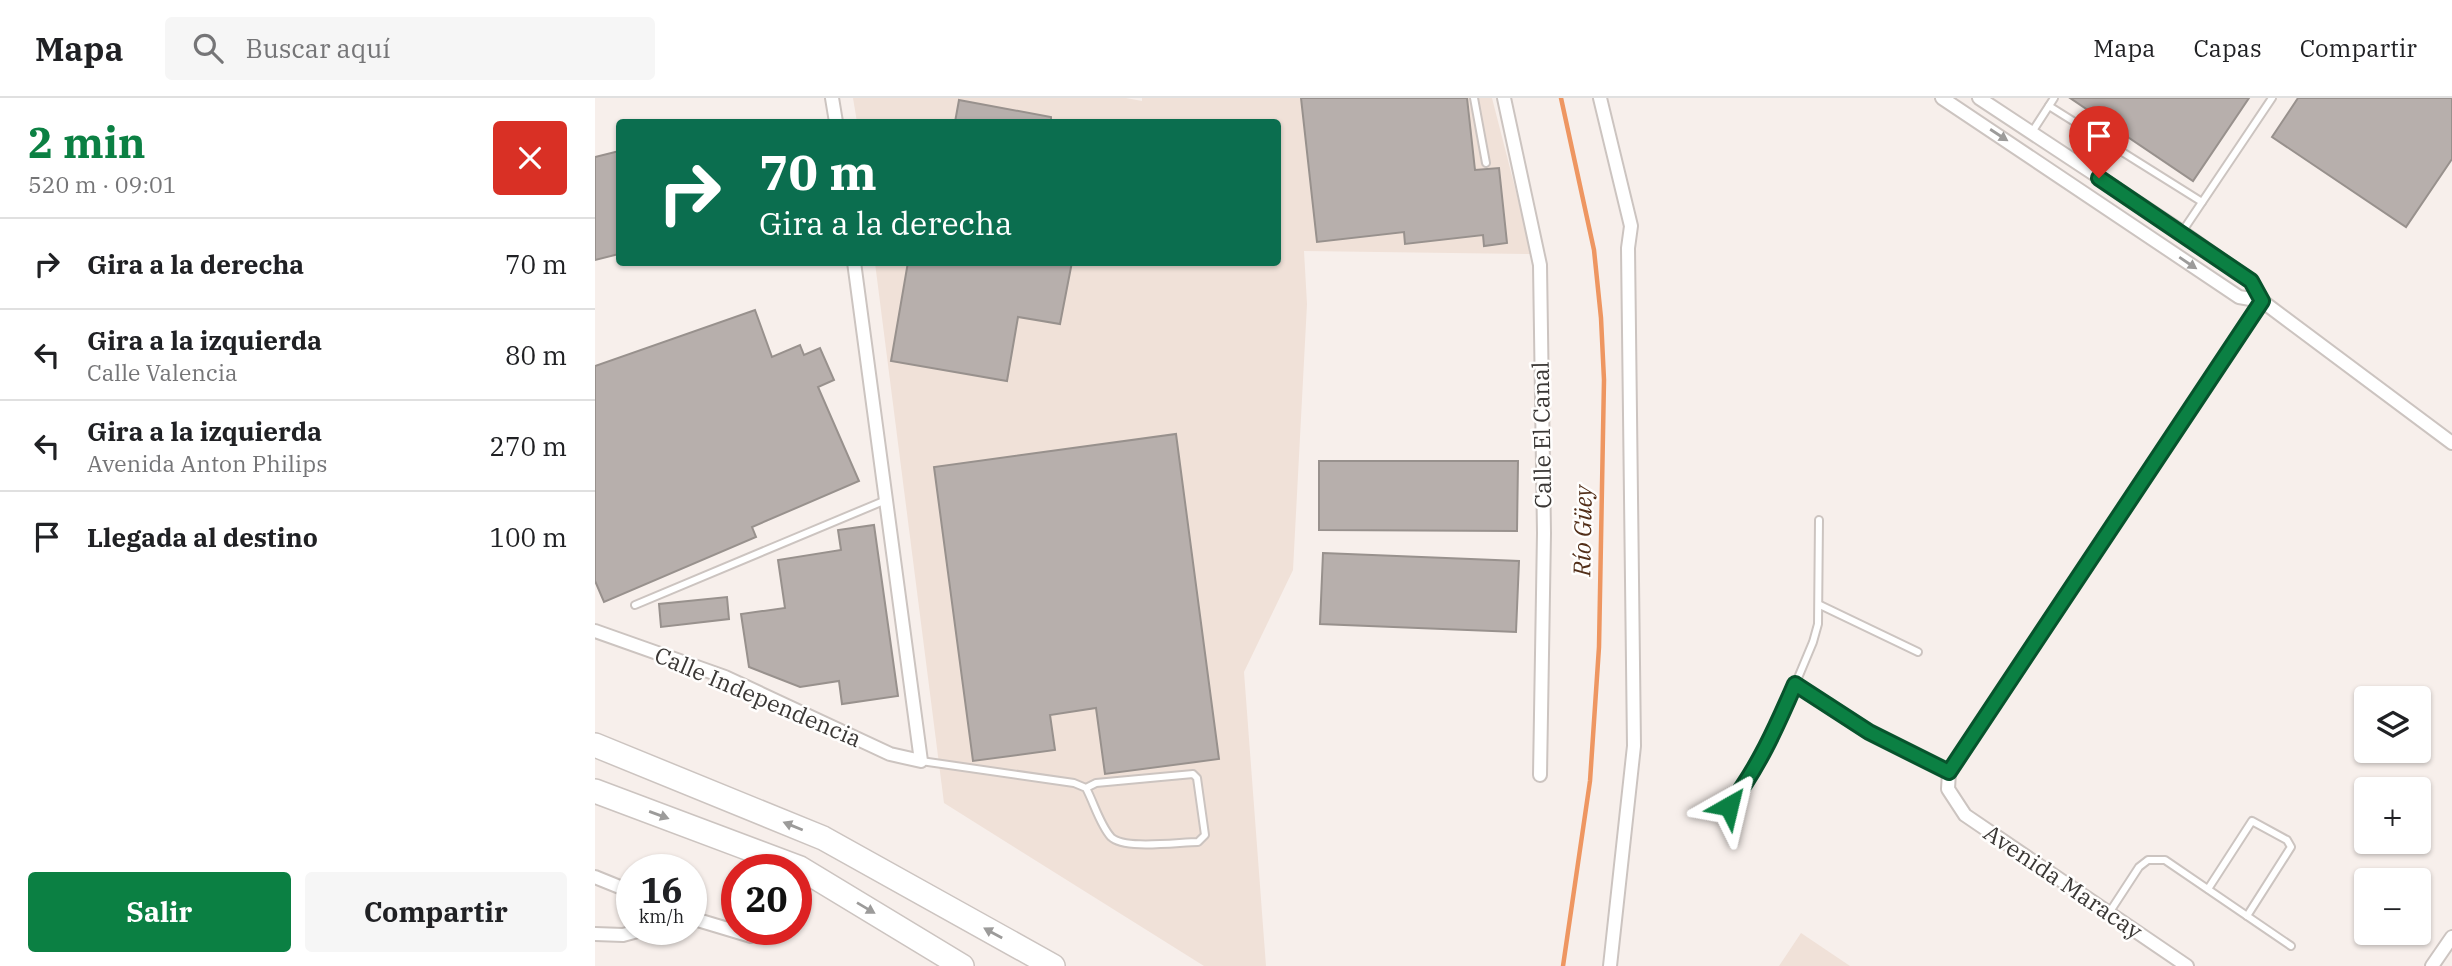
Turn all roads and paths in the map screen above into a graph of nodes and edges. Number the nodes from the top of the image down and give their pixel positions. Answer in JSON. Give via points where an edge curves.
{"nodes":[{"id":1,"x":832,"y":98,"type":"edge"},
{"id":2,"x":1474,"y":98,"type":"edge"},
{"id":3,"x":1504,"y":98,"type":"edge"},
{"id":4,"x":1600,"y":98,"type":"edge"},
{"id":5,"x":1942,"y":98,"type":"edge"},
{"id":6,"x":1979,"y":98,"type":"edge"},
{"id":7,"x":2054,"y":98,"type":"edge"},
{"id":8,"x":2272,"y":98,"type":"edge"},
{"id":9,"x":2049,"y":106,"type":"junction"},
{"id":10,"x":836,"y":119,"type":"edge"},
{"id":11,"x":2031,"y":133,"type":"junction"},
{"id":12,"x":1486,"y":163,"type":"dead end"},
{"id":13,"x":2202,"y":202,"type":"junction"},
{"id":14,"x":2182,"y":232,"type":"junction"},
{"id":15,"x":855,"y":266,"type":"edge"},
{"id":16,"x":2262,"y":301,"type":"junction"},
{"id":17,"x":2452,"y":443,"type":"edge"},
{"id":18,"x":886,"y":500,"type":"junction"},
{"id":19,"x":1819,"y":520,"type":"dead end"},
{"id":20,"x":635,"y":605,"type":"dead end"},
{"id":21,"x":1820,"y":605,"type":"junction"},
{"id":22,"x":595,"y":631,"type":"edge"},
{"id":23,"x":1918,"y":652,"type":"dead end"},
{"id":24,"x":1795,"y":684,"type":"junction"},
{"id":25,"x":595,"y":746,"type":"edge"},
{"id":26,"x":921,"y":761,"type":"junction"},
{"id":27,"x":1949,"y":772,"type":"junction"},
{"id":28,"x":1540,"y":775,"type":"dead end"},
{"id":29,"x":1086,"y":788,"type":"junction"},
{"id":30,"x":595,"y":791,"type":"edge"},
{"id":31,"x":1729,"y":806,"type":"dead end"},
{"id":32,"x":595,"y":877,"type":"edge"},
{"id":33,"x":616,"y":886,"type":"edge"},
{"id":34,"x":2207,"y":888,"type":"junction"},
{"id":35,"x":2109,"y":913,"type":"junction"},
{"id":36,"x":2247,"y":916,"type":"junction"},
{"id":37,"x":595,"y":934,"type":"edge"},
{"id":38,"x":616,"y":935,"type":"edge"},
{"id":39,"x":2452,"y":937,"type":"edge"},
{"id":40,"x":2291,"y":946,"type":"dead end"},
{"id":41,"x":962,"y":966,"type":"edge"},
{"id":42,"x":1053,"y":966,"type":"edge"},
{"id":43,"x":1610,"y":966,"type":"edge"},
{"id":44,"x":2187,"y":966,"type":"edge"},
{"id":45,"x":2432,"y":966,"type":"edge"}],
"edges":[{"from":1,"to":10,"type":"street"},
{"from":2,"to":12,"type":"lane"},
{"from":3,"to":28,"type":"street","name":"Calle El Canal","via":[[1540,265],[1544,533]]},
{"from":4,"to":43,"type":"street","via":[[1631,226],[1627,248],[1634,746]]},
{"from":5,"to":16,"type":"street","one_way":true,"via":[[2239,297]]},
{"from":6,"to":11,"type":"street"},
{"from":7,"to":9,"type":"lane"},
{"from":8,"to":13,"type":"lane"},
{"from":9,"to":11,"type":"lane"},
{"from":9,"to":13,"type":"lane"},
{"from":11,"to":14,"type":"street"},
{"from":13,"to":14,"type":"lane"},
{"from":14,"to":16,"type":"street","via":[[2251,281]]},
{"from":15,"to":18,"type":"street"},
{"from":16,"to":17,"type":"street"},
{"from":16,"to":27,"type":"street"},
{"from":18,"to":20,"type":"lane"},
{"from":18,"to":26,"type":"street"},
{"from":19,"to":21,"type":"lane"},
{"from":21,"to":23,"type":"lane"},
{"from":21,"to":24,"type":"lane","via":[[1813,642]]},
{"from":22,"to":26,"type":"street","name":"Calle Independencia","via":[[725,677],[890,754]]},
{"from":24,"to":27,"type":"lane","via":[[1869,732]]},
{"from":24,"to":31,"type":"lane","via":[[1751,778]]},
{"from":42,"to":25,"type":"highway","one_way":true,"via":[[823,838]]},
{"from":26,"to":29,"type":"lane"},
{"from":27,"to":35,"type":"street","name":"Avenida Maracay","via":[[1948,789],[1965,815]]},
{"from":29,"to":29,"type":"lane","via":[[1096,783],[1193,774],[1205,835],[1198,842],[1118,842],[1109,835]]},
{"from":30,"to":41,"type":"highway","one_way":true,"via":[[800,868]]},
{"from":32,"to":33,"type":"street"},
{"from":34,"to":35,"type":"lane","via":[[2165,860],[2148,860]]},
{"from":34,"to":36,"type":"lane"},
{"from":34,"to":36,"type":"lane","via":[[2252,821],[2287,840],[2291,847]]},
{"from":35,"to":44,"type":"street","name":"Avenida Maracay"},
{"from":36,"to":40,"type":"lane"},
{"from":37,"to":38,"type":"street"},
{"from":39,"to":45,"type":"street"}]}
